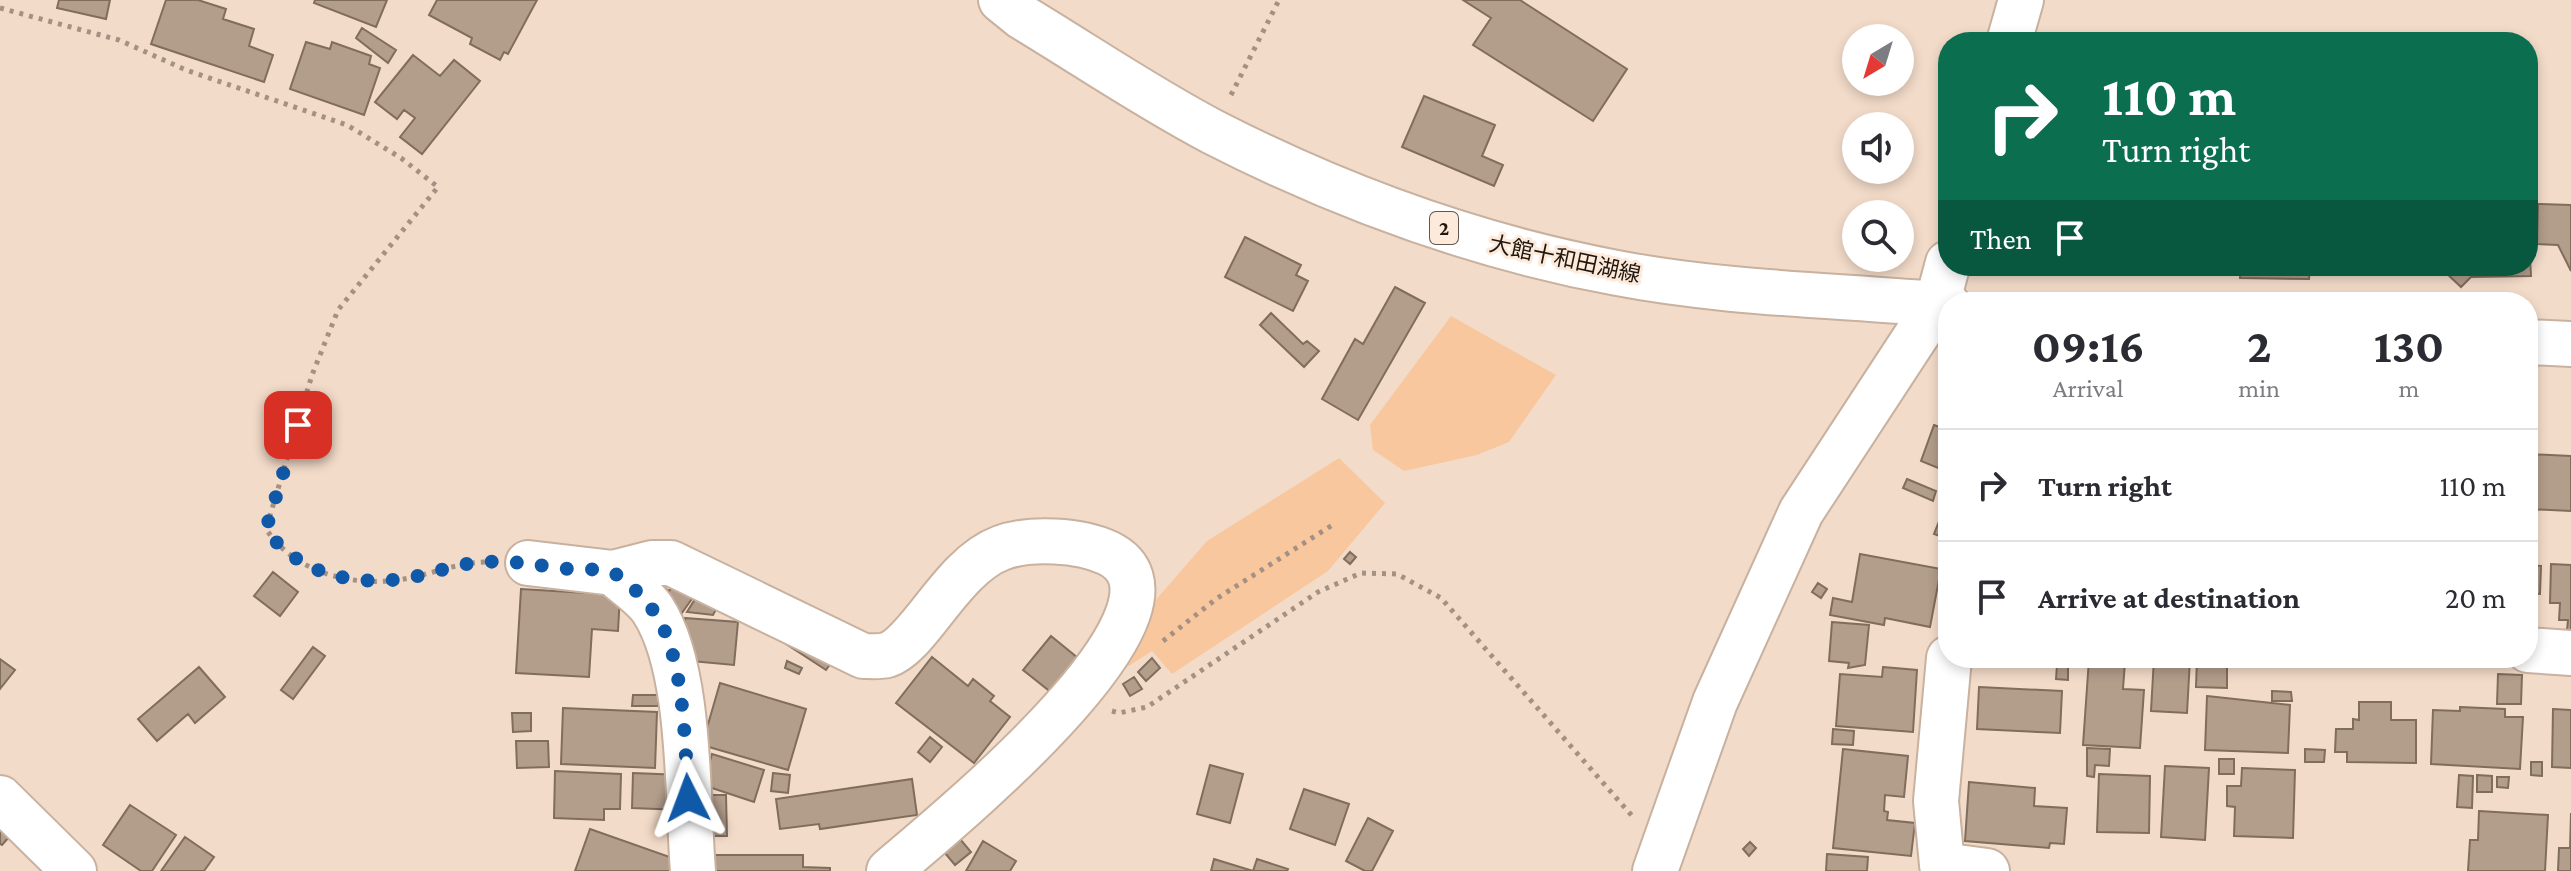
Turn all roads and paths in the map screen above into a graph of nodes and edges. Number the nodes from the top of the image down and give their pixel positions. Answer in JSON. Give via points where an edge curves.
{"nodes":[{"id":1,"x":1001,"y":0,"type":"edge"},
{"id":2,"x":1279,"y":0,"type":"edge"},
{"id":3,"x":2021,"y":0,"type":"edge"},
{"id":4,"x":0,"y":8,"type":"edge"},
{"id":5,"x":2012,"y":32,"type":"edge"},
{"id":6,"x":1213,"y":132,"type":"junction"},
{"id":7,"x":1944,"y":290,"type":"edge"},
{"id":8,"x":1938,"y":299,"type":"edge"},
{"id":9,"x":2538,"y":342,"type":"edge"},
{"id":10,"x":2571,"y":344,"type":"edge"},
{"id":11,"x":1334,"y":524,"type":"dead end"},
{"id":12,"x":528,"y":563,"type":"joint"},
{"id":13,"x":613,"y":573,"type":"junction"},
{"id":14,"x":1157,"y":645,"type":"dead end"},
{"id":15,"x":2538,"y":651,"type":"edge"},
{"id":16,"x":2571,"y":653,"type":"edge"},
{"id":17,"x":1948,"y":668,"type":"edge"},
{"id":18,"x":1074,"y":698,"type":"junction"},
{"id":19,"x":0,"y":798,"type":"edge"},
{"id":20,"x":1659,"y":861,"type":"edge"},
{"id":21,"x":74,"y":871,"type":"edge"},
{"id":22,"x":693,"y":871,"type":"edge"},
{"id":23,"x":889,"y":871,"type":"edge"},
{"id":24,"x":1987,"y":871,"type":"edge"}],
"edges":[{"from":1,"to":6,"type":"street","name":"大館十和田湖線","number":"2"},
{"from":2,"to":6,"type":"path"},
{"from":3,"to":5,"type":"street"},
{"from":4,"to":12,"type":"path","via":[[119,40],[186,70],[347,125],[438,187],[338,310],[312,375],[266,529],[277,546],[306,567],[365,582],[481,562]]},
{"from":6,"to":7,"type":"street","name":"大館十和田湖線","number":"2","via":[[1345,193],[1472,238],[1618,273],[1774,292]]},
{"from":8,"to":20,"type":"street","via":[[1801,512],[1715,702]]},
{"from":9,"to":10,"type":"street"},
{"from":11,"to":14,"type":"path","via":[[1216,599]]},
{"from":12,"to":13,"type":"street"},
{"from":13,"to":18,"type":"street","via":[[671,563],[863,656],[888,655],[964,570],[1001,548],[1080,544],[1120,563],[1129,572],[1134,596],[1113,645]]},
{"from":13,"to":22,"type":"street","via":[[652,609],[668,641],[685,734]]},
{"from":15,"to":16,"type":"street"},
{"from":17,"to":24,"type":"street","via":[[1936,801],[1942,865]]},
{"from":18,"to":20,"type":"path","via":[[1119,713],[1147,707],[1318,592],[1361,573],[1397,574],[1441,598]]},
{"from":18,"to":23,"type":"street","via":[[1020,758]]},
{"from":19,"to":21,"type":"street"}]}
